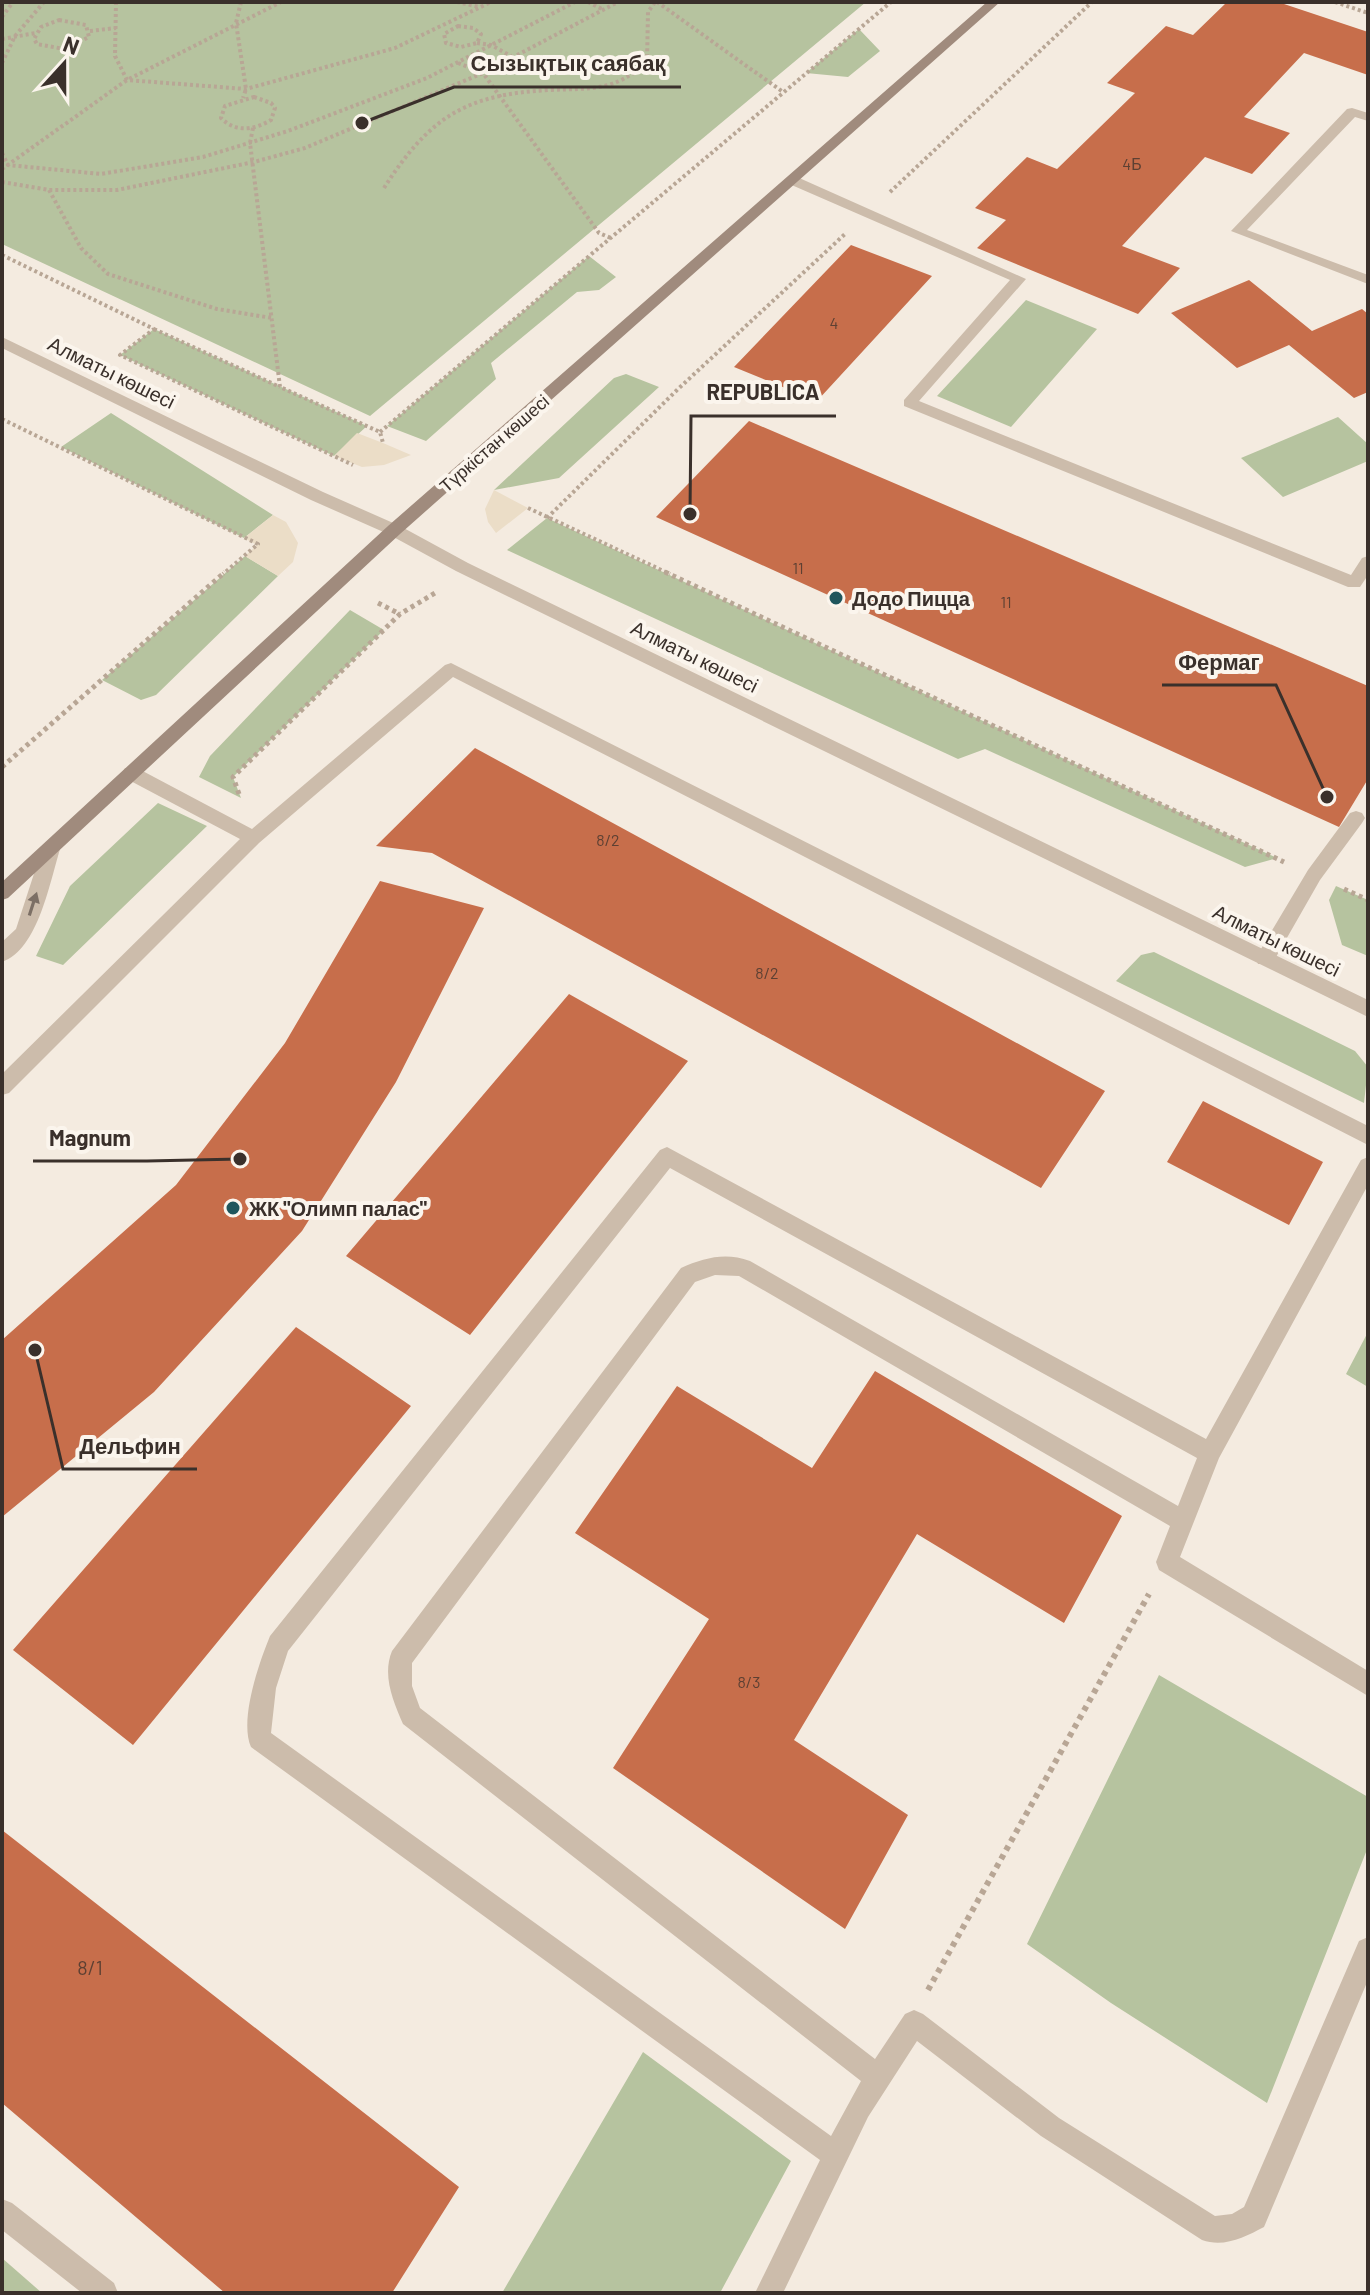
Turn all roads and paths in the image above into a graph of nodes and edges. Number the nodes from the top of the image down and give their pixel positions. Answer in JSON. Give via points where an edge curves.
{"nodes":[{"id":1,"x":13,"y":2,"type":"edge"},
{"id":2,"x":44,"y":2,"type":"edge"},
{"id":3,"x":116,"y":2,"type":"edge"},
{"id":4,"x":241,"y":2,"type":"edge"},
{"id":5,"x":281,"y":2,"type":"edge"},
{"id":6,"x":457,"y":2,"type":"edge"},
{"id":7,"x":491,"y":2,"type":"edge"},
{"id":8,"x":575,"y":2,"type":"edge"},
{"id":9,"x":588,"y":2,"type":"edge"},
{"id":10,"x":618,"y":2,"type":"edge"},
{"id":11,"x":656,"y":2,"type":"edge"},
{"id":12,"x":891,"y":2,"type":"edge"},
{"id":13,"x":994,"y":2,"type":"edge"},
{"id":14,"x":1092,"y":2,"type":"edge"},
{"id":15,"x":1335,"y":2,"type":"edge"},
{"id":16,"x":481,"y":7,"type":"junction"},
{"id":17,"x":604,"y":10,"type":"junction"},
{"id":18,"x":1368,"y":13,"type":"edge"},
{"id":19,"x":2,"y":17,"type":"edge"},
{"id":20,"x":236,"y":23,"type":"junction"},
{"id":21,"x":449,"y":23,"type":"junction"},
{"id":22,"x":456,"y":27,"type":"junction"},
{"id":23,"x":116,"y":28,"type":"junction"},
{"id":24,"x":90,"y":31,"type":"junction"},
{"id":25,"x":36,"y":33,"type":"junction"},
{"id":26,"x":15,"y":36,"type":"junction"},
{"id":27,"x":2,"y":39,"type":"edge"},
{"id":28,"x":477,"y":43,"type":"junction"},
{"id":29,"x":491,"y":45,"type":"junction"},
{"id":30,"x":511,"y":56,"type":"junction"},
{"id":31,"x":2,"y":63,"type":"edge"},
{"id":32,"x":458,"y":63,"type":"junction"},
{"id":33,"x":483,"y":73,"type":"junction"},
{"id":34,"x":127,"y":80,"type":"junction"},
{"id":35,"x":246,"y":89,"type":"junction"},
{"id":36,"x":783,"y":92,"type":"junction"},
{"id":37,"x":500,"y":96,"type":"junction"},
{"id":38,"x":243,"y":98,"type":"junction"},
{"id":39,"x":1368,"y":117,"type":"edge"},
{"id":40,"x":253,"y":128,"type":"junction"},
{"id":41,"x":250,"y":143,"type":"junction"},
{"id":42,"x":2,"y":153,"type":"edge"},
{"id":43,"x":254,"y":162,"type":"junction"},
{"id":44,"x":8,"y":165,"type":"junction"},
{"id":45,"x":2,"y":169,"type":"edge"},
{"id":46,"x":792,"y":180,"type":"junction"},
{"id":47,"x":2,"y":182,"type":"edge"},
{"id":48,"x":384,"y":188,"type":"dead end"},
{"id":49,"x":49,"y":190,"type":"junction"},
{"id":50,"x":868,"y":212,"type":"junction"},
{"id":51,"x":611,"y":238,"type":"junction"},
{"id":52,"x":2,"y":255,"type":"edge"},
{"id":53,"x":1368,"y":280,"type":"edge"},
{"id":54,"x":272,"y":318,"type":"junction"},
{"id":55,"x":154,"y":329,"type":"junction"},
{"id":56,"x":2,"y":342,"type":"edge"},
{"id":57,"x":280,"y":387,"type":"junction"},
{"id":58,"x":2,"y":419,"type":"edge"},
{"id":59,"x":380,"y":432,"type":"junction"},
{"id":60,"x":383,"y":443,"type":"dead end"},
{"id":61,"x":353,"y":465,"type":"dead end"},
{"id":62,"x":528,"y":508,"type":"dead end"},
{"id":63,"x":547,"y":518,"type":"junction"},
{"id":64,"x":394,"y":530,"type":"junction"},
{"id":65,"x":1368,"y":562,"type":"edge"},
{"id":66,"x":435,"y":593,"type":"dead end"},
{"id":67,"x":378,"y":603,"type":"dead end"},
{"id":68,"x":400,"y":614,"type":"junction"},
{"id":69,"x":2,"y":767,"type":"edge"},
{"id":70,"x":131,"y":773,"type":"junction"},
{"id":71,"x":1356,"y":818,"type":"dead end"},
{"id":72,"x":232,"y":827,"type":"junction"},
{"id":73,"x":253,"y":838,"type":"junction"},
{"id":74,"x":52,"y":846,"type":"junction"},
{"id":75,"x":1314,"y":875,"type":"junction"},
{"id":76,"x":2,"y":893,"type":"edge"},
{"id":77,"x":1368,"y":900,"type":"edge"},
{"id":78,"x":2,"y":954,"type":"edge"},
{"id":79,"x":1265,"y":959,"type":"junction"},
{"id":80,"x":1368,"y":1009,"type":"edge"},
{"id":81,"x":2,"y":1087,"type":"edge"},
{"id":82,"x":1368,"y":1136,"type":"edge"},
{"id":83,"x":1368,"y":1166,"type":"edge"},
{"id":84,"x":1210,"y":1453,"type":"junction"},
{"id":85,"x":1182,"y":1521,"type":"junction"},
{"id":86,"x":1167,"y":1562,"type":"junction"},
{"id":87,"x":1368,"y":1684,"type":"edge"},
{"id":88,"x":1368,"y":1950,"type":"edge"},
{"id":89,"x":914,"y":2023,"type":"junction"},
{"id":90,"x":877,"y":2077,"type":"junction"},
{"id":91,"x":835,"y":2155,"type":"junction"},
{"id":92,"x":2,"y":2213,"type":"edge"},
{"id":93,"x":104,"y":2293,"type":"edge"},
{"id":94,"x":769,"y":2293,"type":"edge"}],
"edges":[{"from":1,"to":19,"type":"path"},
{"from":2,"to":26,"type":"path"},
{"from":3,"to":23,"type":"path"},
{"from":4,"to":20,"type":"path"},
{"from":5,"to":20,"type":"path"},
{"from":6,"to":16,"type":"path"},
{"from":7,"to":16,"type":"path"},
{"from":8,"to":29,"type":"path"},
{"from":9,"to":17,"type":"path"},
{"from":10,"to":17,"type":"path"},
{"from":11,"to":36,"type":"path"},
{"from":11,"to":37,"type":"path","via":[[648,12],[647,62],[622,82]]},
{"from":12,"to":36,"type":"path"},
{"from":13,"to":46,"type":"main road","name":"Түркістан көшесі"},
{"from":14,"to":50,"type":"path"},
{"from":15,"to":18,"type":"path"},
{"from":16,"to":21,"type":"path"},
{"from":17,"to":30,"type":"path"},
{"from":20,"to":34,"type":"path"},
{"from":20,"to":35,"type":"path"},
{"from":21,"to":22,"type":"path"},
{"from":21,"to":35,"type":"path","via":[[395,48]]},
{"from":22,"to":28,"type":"path","via":[[478,30]]},
{"from":22,"to":28,"type":"path","via":[[444,34],[446,43]]},
{"from":23,"to":24,"type":"path"},
{"from":23,"to":34,"type":"path","via":[[115,56]]},
{"from":24,"to":25,"type":"path","via":[[70,20],[49,23]]},
{"from":24,"to":25,"type":"path","via":[[75,46],[54,50],[37,44]]},
{"from":25,"to":26,"type":"path"},
{"from":26,"to":27,"type":"path"},
{"from":26,"to":31,"type":"path"},
{"from":28,"to":29,"type":"path"},
{"from":29,"to":30,"type":"path"},
{"from":29,"to":32,"type":"path"},
{"from":30,"to":33,"type":"path"},
{"from":32,"to":33,"type":"path"},
{"from":32,"to":41,"type":"path"},
{"from":33,"to":37,"type":"path"},
{"from":33,"to":43,"type":"path","via":[[305,148]]},
{"from":34,"to":35,"type":"path"},
{"from":34,"to":44,"type":"path"},
{"from":35,"to":38,"type":"path"},
{"from":36,"to":51,"type":"path"},
{"from":37,"to":48,"type":"path","via":[[465,103],[432,122]]},
{"from":37,"to":51,"type":"path","via":[[599,233]]},
{"from":38,"to":40,"type":"path","via":[[225,106],[221,118],[232,127]]},
{"from":38,"to":40,"type":"path","via":[[264,99],[275,108],[271,120]]},
{"from":39,"to":53,"type":"street","via":[[1352,112],[1238,231]]},
{"from":40,"to":41,"type":"path"},
{"from":41,"to":43,"type":"path"},
{"from":41,"to":44,"type":"path","via":[[203,157],[101,174]]},
{"from":42,"to":44,"type":"path"},
{"from":43,"to":49,"type":"path","via":[[117,190]]},
{"from":43,"to":54,"type":"path"},
{"from":44,"to":45,"type":"path"},
{"from":46,"to":50,"type":"street"},
{"from":46,"to":64,"type":"main road","name":"Түркістан көшесі"},
{"from":47,"to":49,"type":"path"},
{"from":49,"to":54,"type":"path","via":[[81,248],[108,274],[217,309]]},
{"from":50,"to":63,"type":"path"},
{"from":50,"to":65,"type":"street","via":[[1019,279],[909,403],[1354,583]]},
{"from":51,"to":59,"type":"path"},
{"from":52,"to":55,"type":"path"},
{"from":54,"to":57,"type":"path"},
{"from":55,"to":57,"type":"path"},
{"from":55,"to":61,"type":"path","via":[[120,355]]},
{"from":56,"to":64,"type":"street","name":"Алматы көшесі"},
{"from":57,"to":59,"type":"path"},
{"from":58,"to":69,"type":"path","via":[[258,544]]},
{"from":59,"to":60,"type":"path"},
{"from":62,"to":63,"type":"path"},
{"from":63,"to":75,"type":"path"},
{"from":64,"to":70,"type":"main road","name":"Түркістан көшесі"},
{"from":64,"to":79,"type":"street","name":"Алматы көшесі"},
{"from":66,"to":68,"type":"path"},
{"from":67,"to":68,"type":"path"},
{"from":68,"to":72,"type":"path","via":[[233,777],[244,806]]},
{"from":70,"to":72,"type":"street"},
{"from":70,"to":74,"type":"main road","name":"Түркістан көшесі"},
{"from":71,"to":75,"type":"street"},
{"from":72,"to":73,"type":"street"},
{"from":73,"to":81,"type":"street"},
{"from":73,"to":82,"type":"street","via":[[451,669]]},
{"from":74,"to":76,"type":"main road","name":"Түркістан көшесі"},
{"from":78,"to":74,"type":"street","one_way":true,"via":[[24,933]]},
{"from":75,"to":77,"type":"path"},
{"from":75,"to":79,"type":"street"},
{"from":79,"to":80,"type":"street","name":"Алматы көшесі"},
{"from":83,"to":84,"type":"street"},
{"from":84,"to":85,"type":"street"},
{"from":84,"to":91,"type":"street","via":[[667,1156],[278,1644],[264,1688],[259,1739]]},
{"from":85,"to":86,"type":"street"},
{"from":85,"to":90,"type":"street","via":[[743,1268],[707,1266],[688,1275],[400,1659],[400,1686],[411,1716]]},
{"from":86,"to":87,"type":"street"},
{"from":86,"to":89,"type":"path","via":[[933,1978]]},
{"from":88,"to":89,"type":"street","via":[[1254,2217],[1235,2227],[1212,2230],[1050,2127]]},
{"from":89,"to":90,"type":"street"},
{"from":90,"to":91,"type":"street"},
{"from":91,"to":94,"type":"street"},
{"from":92,"to":93,"type":"street"}]}
